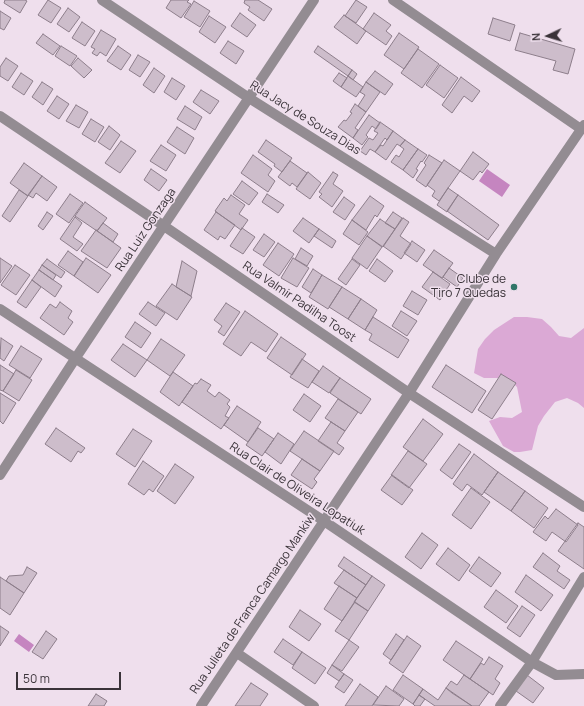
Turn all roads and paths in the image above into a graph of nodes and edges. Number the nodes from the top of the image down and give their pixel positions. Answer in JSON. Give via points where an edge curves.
{"nodes":[{"id":1,"x":102,"y":0,"type":"edge"},
{"id":2,"x":314,"y":0,"type":"edge"},
{"id":3,"x":393,"y":0,"type":"edge"},
{"id":4,"x":249,"y":98,"type":"junction"},
{"id":5,"x":0,"y":116,"type":"edge"},
{"id":6,"x":582,"y":127,"type":"edge"},
{"id":7,"x":164,"y":226,"type":"junction"},
{"id":8,"x":496,"y":254,"type":"junction"},
{"id":9,"x":0,"y":309,"type":"edge"},
{"id":10,"x":75,"y":359,"type":"junction"},
{"id":11,"x":409,"y":393,"type":"junction"},
{"id":12,"x":0,"y":475,"type":"edge"},
{"id":13,"x":584,"y":507,"type":"edge"},
{"id":14,"x":324,"y":521,"type":"junction"},
{"id":15,"x":584,"y":577,"type":"edge"},
{"id":16,"x":237,"y":653,"type":"junction"},
{"id":17,"x":532,"y":662,"type":"junction"},
{"id":18,"x":584,"y":674,"type":"edge"},
{"id":19,"x":201,"y":706,"type":"edge"},
{"id":20,"x":314,"y":706,"type":"edge"},
{"id":21,"x":500,"y":706,"type":"edge"}],
"edges":[{"from":1,"to":4,"type":"street","name":"Rua Jacy de Souza Dias"},
{"from":2,"to":4,"type":"street","name":"Rua Luiz Gonzaga"},
{"from":3,"to":6,"type":"street"},
{"from":4,"to":7,"type":"street","name":"Rua Luiz Gonzaga"},
{"from":4,"to":8,"type":"street","name":"Rua Jacy de Souza Dias"},
{"from":5,"to":7,"type":"street","name":"Rua Valmir Padilha Toost"},
{"from":6,"to":8,"type":"street","name":"Rua Julieta de Franca Camargo Mankiw"},
{"from":7,"to":10,"type":"street","name":"Rua Luiz Gonzaga"},
{"from":7,"to":11,"type":"street","name":"Rua Valmir Padilha Toost"},
{"from":8,"to":11,"type":"street","name":"Rua Julieta de Franca Camargo Mankiw"},
{"from":9,"to":10,"type":"street","name":"Rua Clair de Oliveira Lopatiuk"},
{"from":10,"to":12,"type":"street","name":"Rua Luiz Gonzaga"},
{"from":10,"to":14,"type":"street","name":"Rua Clair de Oliveira Lopatiuk"},
{"from":11,"to":13,"type":"street","name":"Rua Valmir Padilha Toost"},
{"from":11,"to":14,"type":"street","name":"Rua Julieta de Franca Camargo Mankiw"},
{"from":14,"to":16,"type":"street","name":"Rua Julieta de Franca Camargo Mankiw"},
{"from":14,"to":17,"type":"street","name":"Rua Clair de Oliveira Lopatiuk"},
{"from":15,"to":17,"type":"street"},
{"from":16,"to":19,"type":"street","name":"Rua Julieta de Franca Camargo Mankiw"},
{"from":16,"to":20,"type":"street"},
{"from":17,"to":18,"type":"street","name":"Rua Clair de Oliveira Lopatiuk","via":[[556,675]]},
{"from":17,"to":21,"type":"street"}]}
